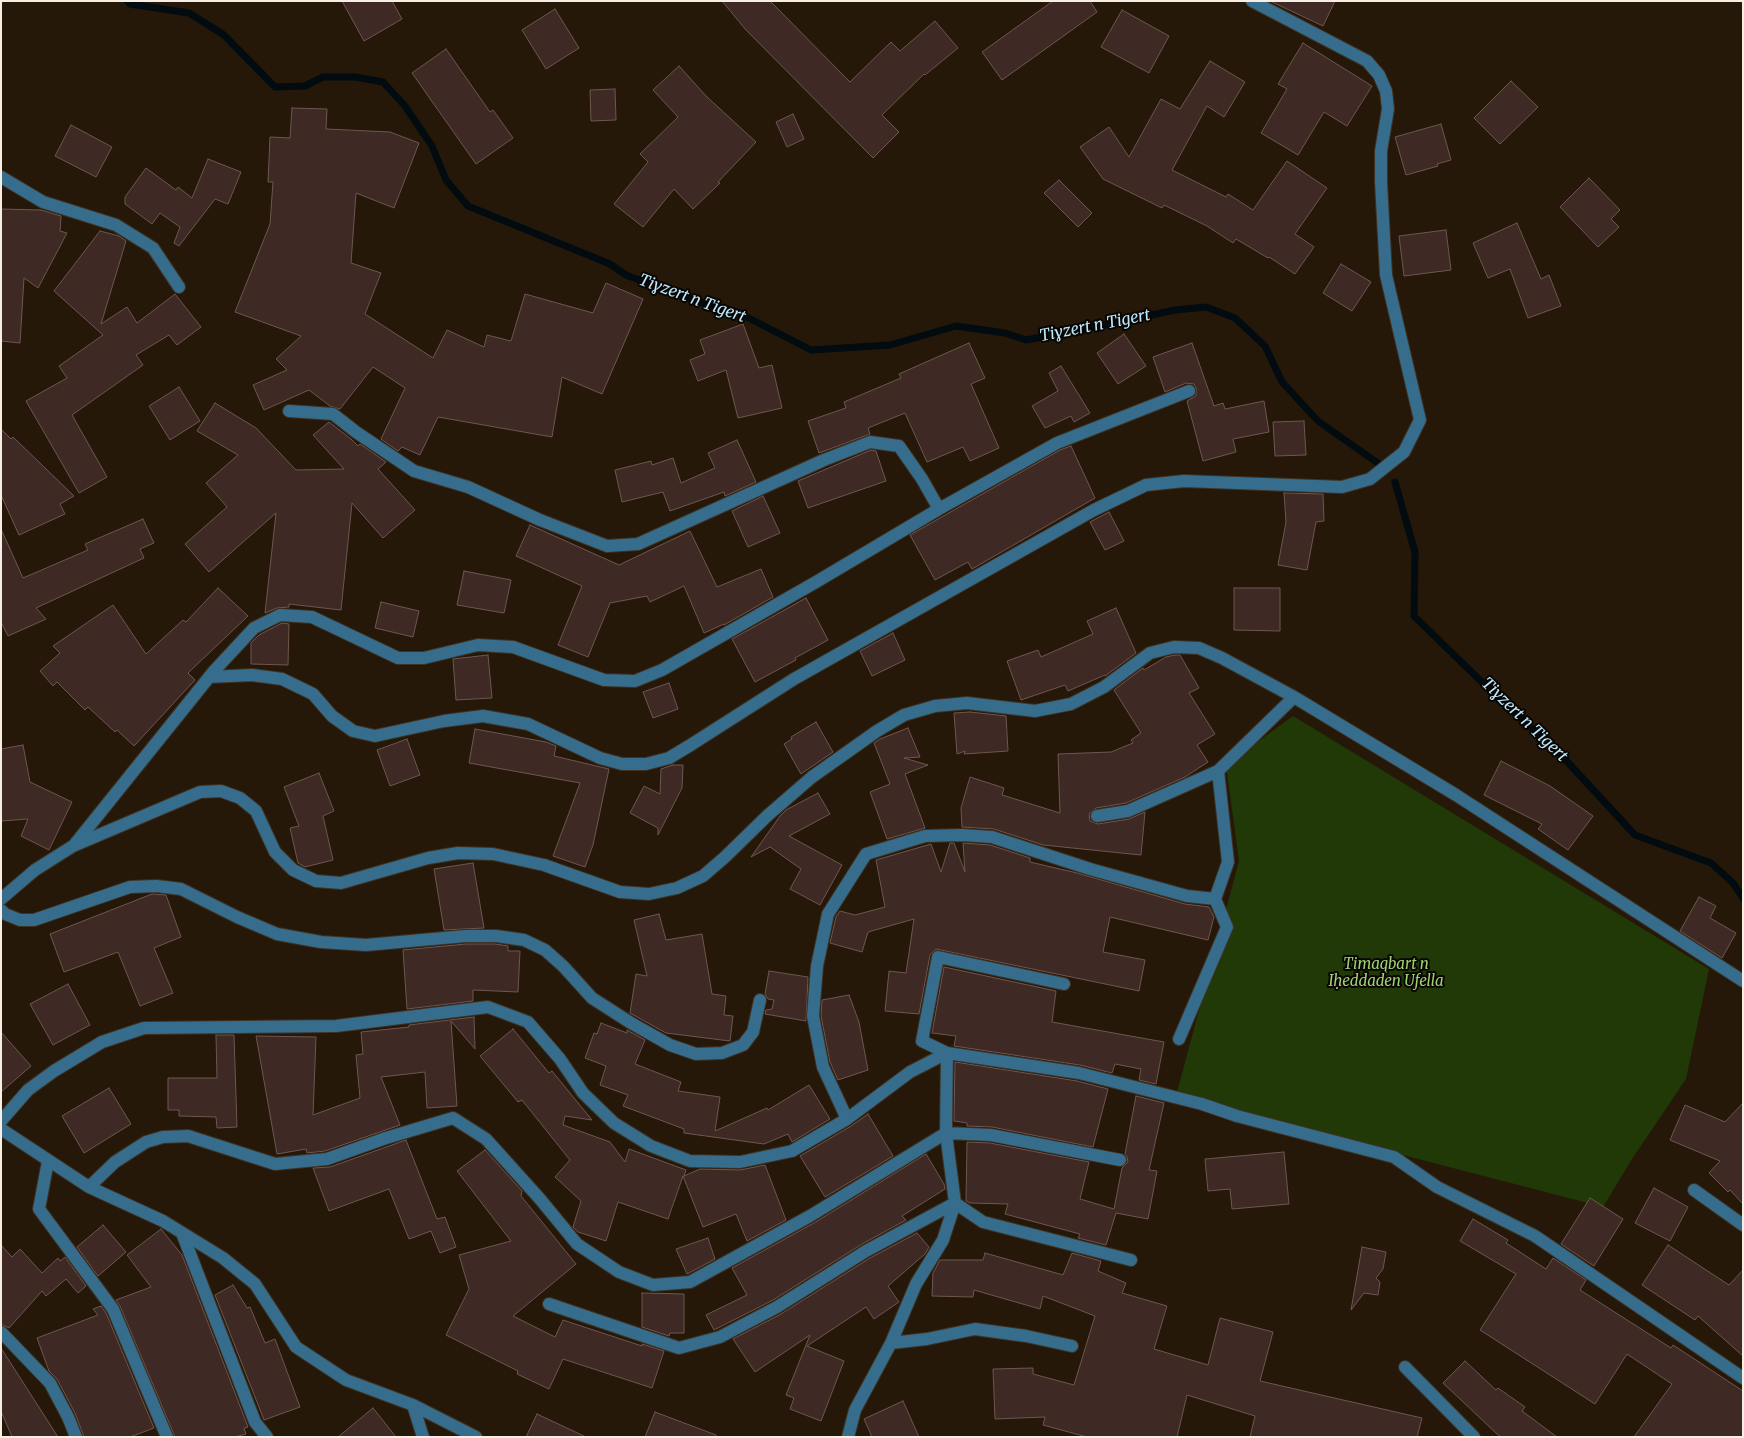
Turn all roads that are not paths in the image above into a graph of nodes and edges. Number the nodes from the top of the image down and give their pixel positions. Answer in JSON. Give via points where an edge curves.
{"nodes":[{"id":1,"x":1252,"y":1,"type":"edge"},
{"id":2,"x":1,"y":177,"type":"edge"},
{"id":3,"x":179,"y":287,"type":"dead end"},
{"id":4,"x":1188,"y":391,"type":"dead end"},
{"id":5,"x":289,"y":411,"type":"dead end"},
{"id":6,"x":939,"y":509,"type":"junction"},
{"id":7,"x":208,"y":677,"type":"junction"},
{"id":8,"x":1294,"y":697,"type":"junction"},
{"id":9,"x":1218,"y":771,"type":"junction"},
{"id":10,"x":1097,"y":816,"type":"dead end"},
{"id":11,"x":73,"y":846,"type":"junction"},
{"id":12,"x":1,"y":899,"type":"edge"},
{"id":13,"x":1215,"y":899,"type":"junction"},
{"id":14,"x":1,"y":910,"type":"edge"},
{"id":15,"x":1743,"y":981,"type":"edge"},
{"id":16,"x":1064,"y":984,"type":"dead end"},
{"id":17,"x":760,"y":1000,"type":"dead end"},
{"id":18,"x":1180,"y":1039,"type":"dead end"},
{"id":19,"x":947,"y":1053,"type":"junction"},
{"id":20,"x":847,"y":1120,"type":"junction"},
{"id":21,"x":1,"y":1121,"type":"edge"},
{"id":22,"x":1,"y":1129,"type":"edge"},
{"id":23,"x":946,"y":1133,"type":"junction"},
{"id":24,"x":1120,"y":1160,"type":"dead end"},
{"id":25,"x":48,"y":1161,"type":"junction"},
{"id":26,"x":89,"y":1187,"type":"junction"},
{"id":27,"x":1694,"y":1190,"type":"dead end"},
{"id":28,"x":955,"y":1203,"type":"junction"},
{"id":29,"x":1743,"y":1225,"type":"edge"},
{"id":30,"x":182,"y":1233,"type":"junction"},
{"id":31,"x":1131,"y":1260,"type":"dead end"},
{"id":32,"x":549,"y":1304,"type":"dead end"},
{"id":33,"x":1,"y":1332,"type":"edge"},
{"id":34,"x":891,"y":1343,"type":"junction"},
{"id":35,"x":1072,"y":1346,"type":"dead end"},
{"id":36,"x":1405,"y":1367,"type":"dead end"},
{"id":37,"x":1743,"y":1378,"type":"edge"},
{"id":38,"x":413,"y":1405,"type":"junction"},
{"id":39,"x":76,"y":1437,"type":"edge"},
{"id":40,"x":167,"y":1437,"type":"edge"},
{"id":41,"x":267,"y":1437,"type":"edge"},
{"id":42,"x":422,"y":1437,"type":"edge"},
{"id":43,"x":476,"y":1437,"type":"edge"},
{"id":44,"x":848,"y":1437,"type":"edge"},
{"id":45,"x":1474,"y":1437,"type":"edge"}],
"edges":[{"from":1,"to":7,"type":"street","via":[[1367,62],[1379,75],[1386,91],[1388,109],[1380,182],[1386,274],[1420,420],[1404,452],[1370,479],[1342,487],[1184,481],[1146,484],[794,679],[669,758],[646,764],[622,764],[600,758],[528,724],[483,716],[375,736],[353,731],[332,716],[313,694],[282,679],[252,675]]},
{"from":2,"to":3,"type":"street","via":[[43,202],[116,225],[131,234],[153,248]]},
{"from":4,"to":6,"type":"street","via":[[1057,443]]},
{"from":5,"to":6,"type":"street","via":[[333,414],[414,471],[468,487],[607,546],[638,544],[870,442],[899,446]]},
{"from":6,"to":7,"type":"street","via":[[808,587],[670,665],[635,681],[604,680],[513,647],[478,646],[424,658],[398,658],[312,617],[280,615],[254,628]]},
{"from":7,"to":11,"type":"street"},
{"from":8,"to":9,"type":"street"},
{"from":8,"to":11,"type":"street","via":[[1199,648],[1174,646],[1150,653],[1104,687],[1071,704],[1035,712],[967,703],[935,706],[904,715],[812,777],[703,876],[677,888],[649,894],[620,892],[544,865],[493,854],[458,853],[428,858],[341,883],[316,881],[293,870],[275,852],[256,811],[240,798],[221,791],[200,792]]},
{"from":8,"to":15,"type":"street","via":[[1456,795]]},
{"from":9,"to":10,"type":"street","via":[[1128,811]]},
{"from":9,"to":13,"type":"street","via":[[1228,862]]},
{"from":11,"to":12,"type":"street","via":[[35,870]]},
{"from":13,"to":18,"type":"street","via":[[1227,927]]},
{"from":13,"to":20,"type":"street","via":[[1187,896],[1099,872],[992,837],[925,836],[866,854],[828,914],[817,966],[813,1016],[823,1067]]},
{"from":14,"to":17,"type":"street","via":[[20,920],[34,920],[130,887],[156,886],[181,890],[277,934],[321,942],[366,945],[466,936],[524,940],[545,950],[592,998],[670,1045],[696,1054],[722,1053],[743,1045],[753,1032]]},
{"from":16,"to":19,"type":"street","via":[[938,957],[922,1041]]},
{"from":19,"to":20,"type":"street","via":[[910,1072]]},
{"from":19,"to":23,"type":"street"},
{"from":19,"to":37,"type":"street","via":[[1079,1073],[1394,1157],[1437,1187],[1535,1236]]},
{"from":20,"to":21,"type":"street","via":[[792,1151],[740,1162],[690,1161],[651,1146],[614,1123],[583,1094],[560,1059],[528,1022],[488,1007],[336,1026],[144,1028],[102,1042],[54,1071],[28,1090]]},
{"from":22,"to":25,"type":"street"},
{"from":23,"to":24,"type":"street","via":[[991,1134]]},
{"from":23,"to":26,"type":"street","via":[[810,1216],[690,1282],[653,1285],[619,1272],[577,1244],[486,1139],[453,1118],[327,1159],[275,1164],[188,1136],[163,1137],[146,1142],[123,1157]]},
{"from":23,"to":28,"type":"street"},
{"from":25,"to":26,"type":"street"},
{"from":25,"to":40,"type":"street","via":[[39,1209],[113,1309]]},
{"from":26,"to":30,"type":"street"},
{"from":27,"to":29,"type":"street"},
{"from":28,"to":31,"type":"street","via":[[983,1222]]},
{"from":28,"to":32,"type":"street","via":[[866,1251],[777,1307],[720,1337],[680,1348]]},
{"from":28,"to":34,"type":"street","via":[[943,1240],[916,1284]]},
{"from":30,"to":38,"type":"street","via":[[223,1258],[255,1284],[296,1347],[346,1380]]},
{"from":30,"to":41,"type":"street","via":[[255,1422]]},
{"from":33,"to":39,"type":"street","via":[[50,1383]]},
{"from":34,"to":35,"type":"street","via":[[975,1328]]},
{"from":34,"to":44,"type":"street","via":[[855,1410]]},
{"from":36,"to":45,"type":"street"},
{"from":38,"to":42,"type":"street"},
{"from":38,"to":43,"type":"street"}]}
